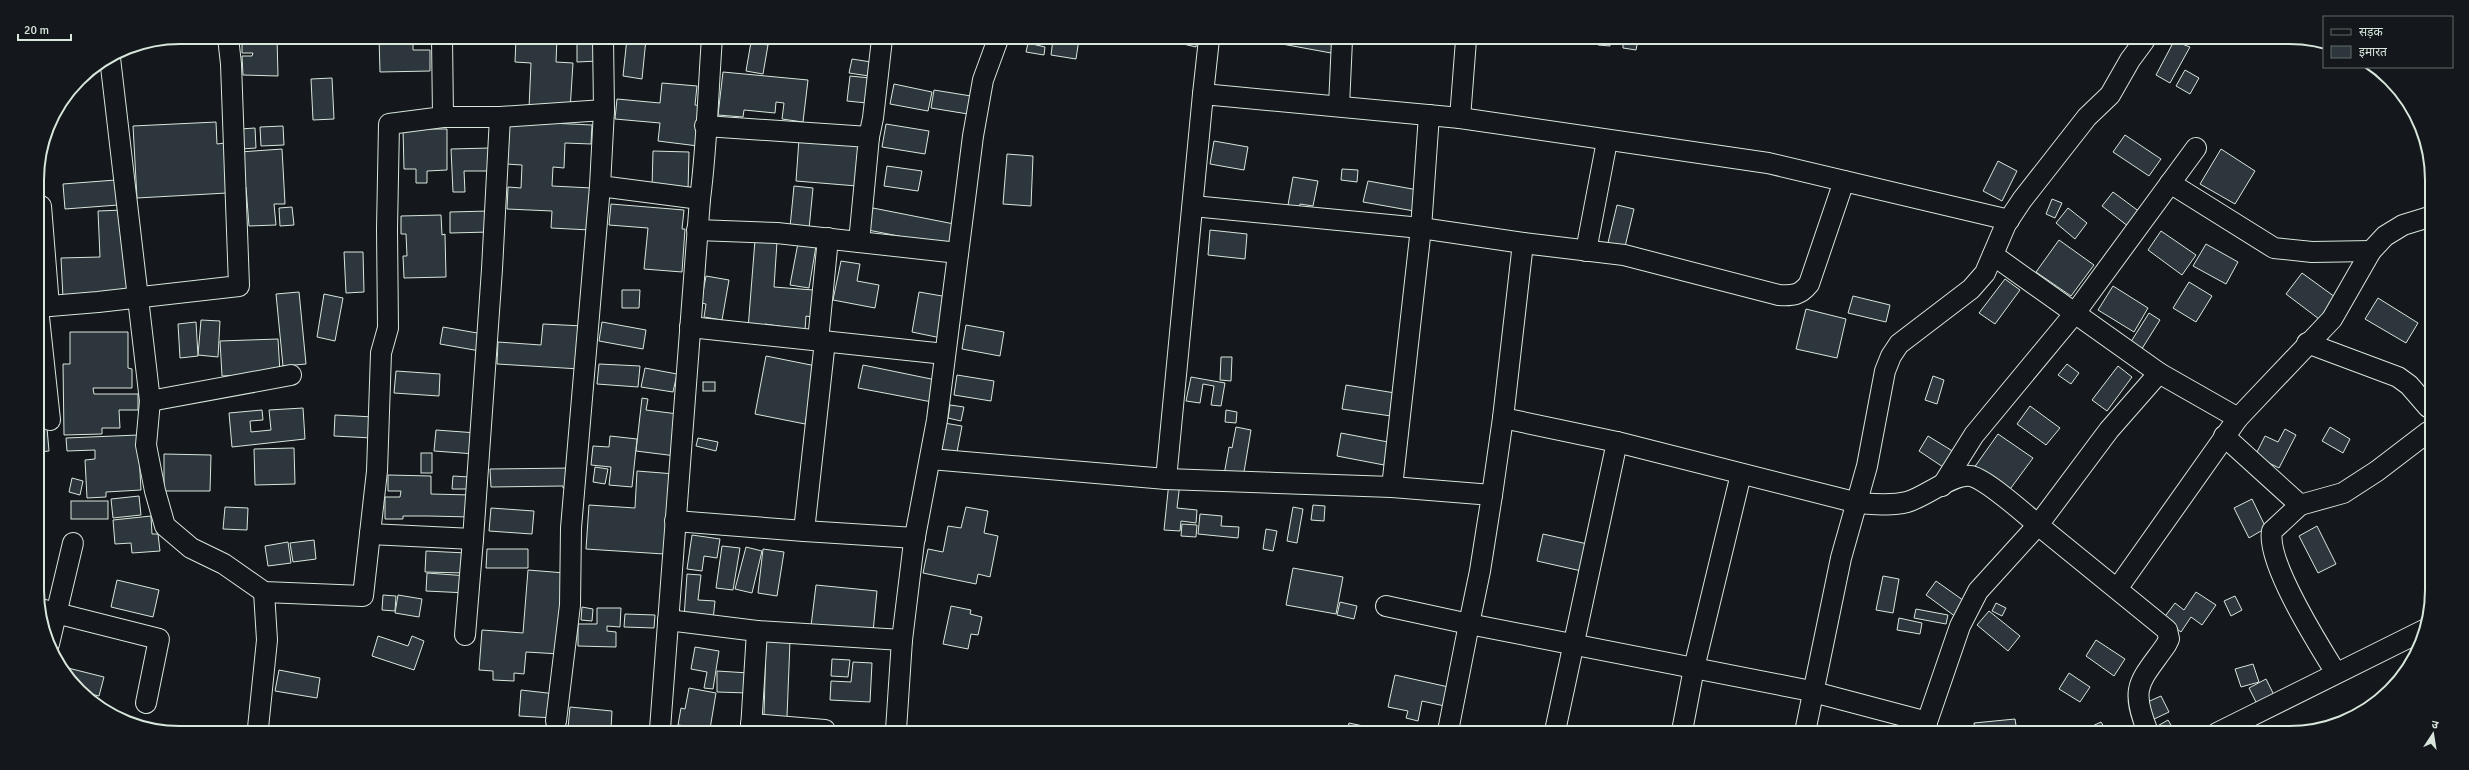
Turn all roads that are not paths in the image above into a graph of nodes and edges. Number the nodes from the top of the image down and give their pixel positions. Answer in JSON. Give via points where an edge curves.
{"nodes":[{"id":1,"x":229,"y":44,"type":"edge"},
{"id":2,"x":442,"y":44,"type":"edge"},
{"id":3,"x":603,"y":44,"type":"edge"},
{"id":4,"x":712,"y":44,"type":"edge"},
{"id":5,"x":881,"y":44,"type":"edge"},
{"id":6,"x":996,"y":44,"type":"edge"},
{"id":7,"x":1208,"y":44,"type":"edge"},
{"id":8,"x":1342,"y":44,"type":"edge"},
{"id":9,"x":1466,"y":44,"type":"edge"},
{"id":10,"x":2142,"y":44,"type":"edge"},
{"id":11,"x":111,"y":63,"type":"edge"},
{"id":12,"x":1203,"y":94,"type":"junction"},
{"id":13,"x":1339,"y":106,"type":"junction"},
{"id":14,"x":604,"y":110,"type":"junction"},
{"id":15,"x":1429,"y":115,"type":"junction"},
{"id":16,"x":443,"y":117,"type":"junction"},
{"id":17,"x":500,"y":117,"type":"junction"},
{"id":18,"x":1460,"y":118,"type":"junction"},
{"id":19,"x":705,"y":126,"type":"junction"},
{"id":20,"x":869,"y":137,"type":"junction"},
{"id":21,"x":1607,"y":141,"type":"junction"},
{"id":22,"x":2196,"y":148,"type":"dead end"},
{"id":23,"x":1844,"y":181,"type":"junction"},
{"id":24,"x":2170,"y":183,"type":"junction"},
{"id":25,"x":600,"y":186,"type":"junction"},
{"id":26,"x":700,"y":199,"type":"junction"},
{"id":27,"x":1193,"y":206,"type":"junction"},
{"id":28,"x":2425,"y":219,"type":"edge"},
{"id":29,"x":2009,"y":220,"type":"junction"},
{"id":30,"x":1421,"y":228,"type":"junction"},
{"id":31,"x":697,"y":230,"type":"junction"},
{"id":32,"x":828,"y":238,"type":"junction"},
{"id":33,"x":859,"y":242,"type":"junction"},
{"id":34,"x":1523,"y":243,"type":"junction"},
{"id":35,"x":1586,"y":251,"type":"junction"},
{"id":36,"x":2371,"y":251,"type":"junction"},
{"id":37,"x":958,"y":253,"type":"junction"},
{"id":38,"x":1993,"y":254,"type":"junction"},
{"id":39,"x":138,"y":298,"type":"junction"},
{"id":40,"x":44,"y":307,"type":"edge"},
{"id":41,"x":2075,"y":313,"type":"junction"},
{"id":42,"x":690,"y":328,"type":"junction"},
{"id":43,"x":44,"y":335,"type":"edge"},
{"id":44,"x":821,"y":341,"type":"junction"},
{"id":45,"x":2307,"y":343,"type":"junction"},
{"id":46,"x":945,"y":354,"type":"junction"},
{"id":47,"x":2159,"y":373,"type":"junction"},
{"id":48,"x":291,"y":375,"type":"dead end"},
{"id":49,"x":150,"y":401,"type":"junction"},
{"id":50,"x":2425,"y":404,"type":"edge"},
{"id":51,"x":1503,"y":418,"type":"junction"},
{"id":52,"x":2238,"y":418,"type":"junction"},
{"id":53,"x":50,"y":420,"type":"dead end"},
{"id":54,"x":2425,"y":434,"type":"edge"},
{"id":55,"x":2224,"y":436,"type":"junction"},
{"id":56,"x":1617,"y":442,"type":"junction"},
{"id":57,"x":930,"y":459,"type":"junction"},
{"id":58,"x":1740,"y":474,"type":"junction"},
{"id":59,"x":1166,"y":479,"type":"junction"},
{"id":60,"x":1942,"y":486,"type":"junction"},
{"id":61,"x":1392,"y":487,"type":"junction"},
{"id":62,"x":1492,"y":495,"type":"junction"},
{"id":63,"x":1858,"y":503,"type":"junction"},
{"id":64,"x":2300,"y":505,"type":"junction"},
{"id":65,"x":676,"y":521,"type":"junction"},
{"id":66,"x":2038,"y":525,"type":"junction"},
{"id":67,"x":804,"y":532,"type":"junction"},
{"id":68,"x":370,"y":534,"type":"junction"},
{"id":69,"x":915,"y":538,"type":"junction"},
{"id":70,"x":472,"y":539,"type":"junction"},
{"id":71,"x":73,"y":543,"type":"dead end"},
{"id":72,"x":2117,"y":589,"type":"junction"},
{"id":73,"x":264,"y":592,"type":"junction"},
{"id":74,"x":1386,"y":606,"type":"dead end"},
{"id":75,"x":48,"y":611,"type":"edge"},
{"id":76,"x":668,"y":620,"type":"junction"},
{"id":77,"x":48,"y":622,"type":"edge"},
{"id":78,"x":1469,"y":624,"type":"junction"},
{"id":79,"x":757,"y":631,"type":"junction"},
{"id":80,"x":2418,"y":633,"type":"edge"},
{"id":81,"x":465,"y":635,"type":"dead end"},
{"id":82,"x":902,"y":640,"type":"junction"},
{"id":83,"x":1573,"y":643,"type":"junction"},
{"id":84,"x":1694,"y":668,"type":"junction"},
{"id":85,"x":2336,"y":673,"type":"junction"},
{"id":86,"x":1813,"y":692,"type":"junction"},
{"id":87,"x":146,"y":703,"type":"dead end"},
{"id":88,"x":556,"y":721,"type":"dead end"},
{"id":89,"x":258,"y":726,"type":"edge"},
{"id":90,"x":660,"y":726,"type":"edge"},
{"id":91,"x":751,"y":726,"type":"edge"},
{"id":92,"x":896,"y":726,"type":"edge"},
{"id":93,"x":1449,"y":726,"type":"edge"},
{"id":94,"x":1555,"y":726,"type":"edge"},
{"id":95,"x":1683,"y":726,"type":"edge"},
{"id":96,"x":1806,"y":726,"type":"edge"},
{"id":97,"x":1923,"y":726,"type":"edge"},
{"id":98,"x":1926,"y":726,"type":"edge"},
{"id":99,"x":2146,"y":726,"type":"edge"},
{"id":100,"x":2229,"y":726,"type":"edge"}],
"edges":[{"from":1,"to":39,"type":"street","via":[[232,64],[239,286]]},
{"from":2,"to":16,"type":"street"},
{"from":3,"to":14,"type":"street"},
{"from":4,"to":19,"type":"street"},
{"from":5,"to":20,"type":"street"},
{"from":6,"to":37,"type":"street","via":[[982,80]]},
{"from":7,"to":12,"type":"street"},
{"from":8,"to":13,"type":"street"},
{"from":9,"to":18,"type":"street"},
{"from":10,"to":29,"type":"street","via":[[2110,95],[2087,117]]},
{"from":11,"to":39,"type":"street"},
{"from":12,"to":13,"type":"street"},
{"from":12,"to":27,"type":"street"},
{"from":13,"to":15,"type":"street"},
{"from":14,"to":17,"type":"street"},
{"from":14,"to":25,"type":"street"},
{"from":15,"to":18,"type":"street"},
{"from":15,"to":30,"type":"street"},
{"from":16,"to":17,"type":"street"},
{"from":16,"to":68,"type":"street","via":[[389,124],[388,328],[381,353],[377,471]]},
{"from":17,"to":70,"type":"street","via":[[492,269]]},
{"from":18,"to":21,"type":"street"},
{"from":19,"to":20,"type":"street"},
{"from":19,"to":26,"type":"street","via":[[706,155]]},
{"from":20,"to":33,"type":"street"},
{"from":21,"to":23,"type":"street","via":[[1768,162]]},
{"from":21,"to":35,"type":"street"},
{"from":22,"to":24,"type":"street"},
{"from":23,"to":29,"type":"street"},
{"from":23,"to":35,"type":"street","via":[[1809,284],[1802,293],[1794,296],[1779,295],[1624,255]]},
{"from":24,"to":36,"type":"street","via":[[2274,248],[2312,252]]},
{"from":24,"to":41,"type":"street"},
{"from":25,"to":26,"type":"street"},
{"from":25,"to":88,"type":"street","via":[[571,528],[570,604]]},
{"from":26,"to":31,"type":"street"},
{"from":27,"to":30,"type":"street"},
{"from":27,"to":59,"type":"street"},
{"from":28,"to":36,"type":"street","via":[[2403,225],[2385,236]]},
{"from":29,"to":38,"type":"street"},
{"from":30,"to":34,"type":"street"},
{"from":30,"to":61,"type":"street"},
{"from":31,"to":32,"type":"street","via":[[777,232]]},
{"from":31,"to":42,"type":"street"},
{"from":32,"to":33,"type":"street"},
{"from":32,"to":44,"type":"street"},
{"from":33,"to":37,"type":"street"},
{"from":34,"to":35,"type":"street"},
{"from":34,"to":51,"type":"street"},
{"from":36,"to":45,"type":"street","via":[[2332,319]]},
{"from":37,"to":46,"type":"street"},
{"from":38,"to":41,"type":"street"},
{"from":38,"to":63,"type":"street","via":[[1985,273],[1971,289],[1920,326],[1899,344],[1891,356],[1885,371]]},
{"from":39,"to":40,"type":"street"},
{"from":39,"to":49,"type":"street"},
{"from":41,"to":47,"type":"street"},
{"from":41,"to":60,"type":"street","via":[[1974,436]]},
{"from":42,"to":44,"type":"street"},
{"from":42,"to":65,"type":"street"},
{"from":43,"to":53,"type":"street"},
{"from":44,"to":46,"type":"street"},
{"from":44,"to":67,"type":"street"},
{"from":45,"to":50,"type":"street","via":[[2398,377],[2409,385]]},
{"from":45,"to":52,"type":"street"},
{"from":46,"to":57,"type":"street"},
{"from":47,"to":52,"type":"street"},
{"from":47,"to":66,"type":"street","via":[[2110,430]]},
{"from":48,"to":49,"type":"street"},
{"from":49,"to":73,"type":"street","via":[[146,444],[165,526],[191,548],[224,564]]},
{"from":51,"to":56,"type":"street"},
{"from":51,"to":62,"type":"street"},
{"from":52,"to":55,"type":"street"},
{"from":54,"to":64,"type":"street","via":[[2343,493]]},
{"from":55,"to":64,"type":"street"},
{"from":55,"to":72,"type":"street"},
{"from":56,"to":58,"type":"street"},
{"from":56,"to":83,"type":"street"},
{"from":57,"to":59,"type":"street"},
{"from":57,"to":69,"type":"street"},
{"from":58,"to":63,"type":"street"},
{"from":58,"to":84,"type":"street"},
{"from":59,"to":61,"type":"street"},
{"from":60,"to":63,"type":"street","via":[[1906,502],[1889,505]]},
{"from":60,"to":66,"type":"street","via":[[1964,476],[1980,480]]},
{"from":61,"to":62,"type":"street"},
{"from":62,"to":78,"type":"street"},
{"from":63,"to":86,"type":"street","via":[[1841,558]]},
{"from":64,"to":85,"type":"street","via":[[2272,531],[2272,545],[2294,601]]},
{"from":65,"to":67,"type":"street"},
{"from":65,"to":76,"type":"street"},
{"from":66,"to":72,"type":"street"},
{"from":66,"to":98,"type":"street","via":[[1978,591],[1960,626]]},
{"from":67,"to":69,"type":"street"},
{"from":68,"to":70,"type":"street"},
{"from":68,"to":73,"type":"street","via":[[363,596]]},
{"from":69,"to":82,"type":"street"},
{"from":70,"to":81,"type":"street"},
{"from":71,"to":75,"type":"street"},
{"from":72,"to":99,"type":"street","via":[[2163,625],[2169,634],[2166,645],[2138,689],[2137,703]]},
{"from":73,"to":89,"type":"street","via":[[267,640]]},
{"from":74,"to":78,"type":"street"},
{"from":75,"to":77,"type":"street"},
{"from":75,"to":87,"type":"street","via":[[159,639]]},
{"from":76,"to":79,"type":"street"},
{"from":76,"to":90,"type":"street"},
{"from":78,"to":83,"type":"street"},
{"from":78,"to":93,"type":"street"},
{"from":79,"to":82,"type":"street"},
{"from":79,"to":91,"type":"street"},
{"from":80,"to":85,"type":"street"},
{"from":82,"to":92,"type":"street"},
{"from":83,"to":84,"type":"street"},
{"from":83,"to":94,"type":"street"},
{"from":84,"to":86,"type":"street"},
{"from":84,"to":95,"type":"street"},
{"from":85,"to":100,"type":"street"},
{"from":86,"to":96,"type":"street"},
{"from":86,"to":97,"type":"street"}]}
